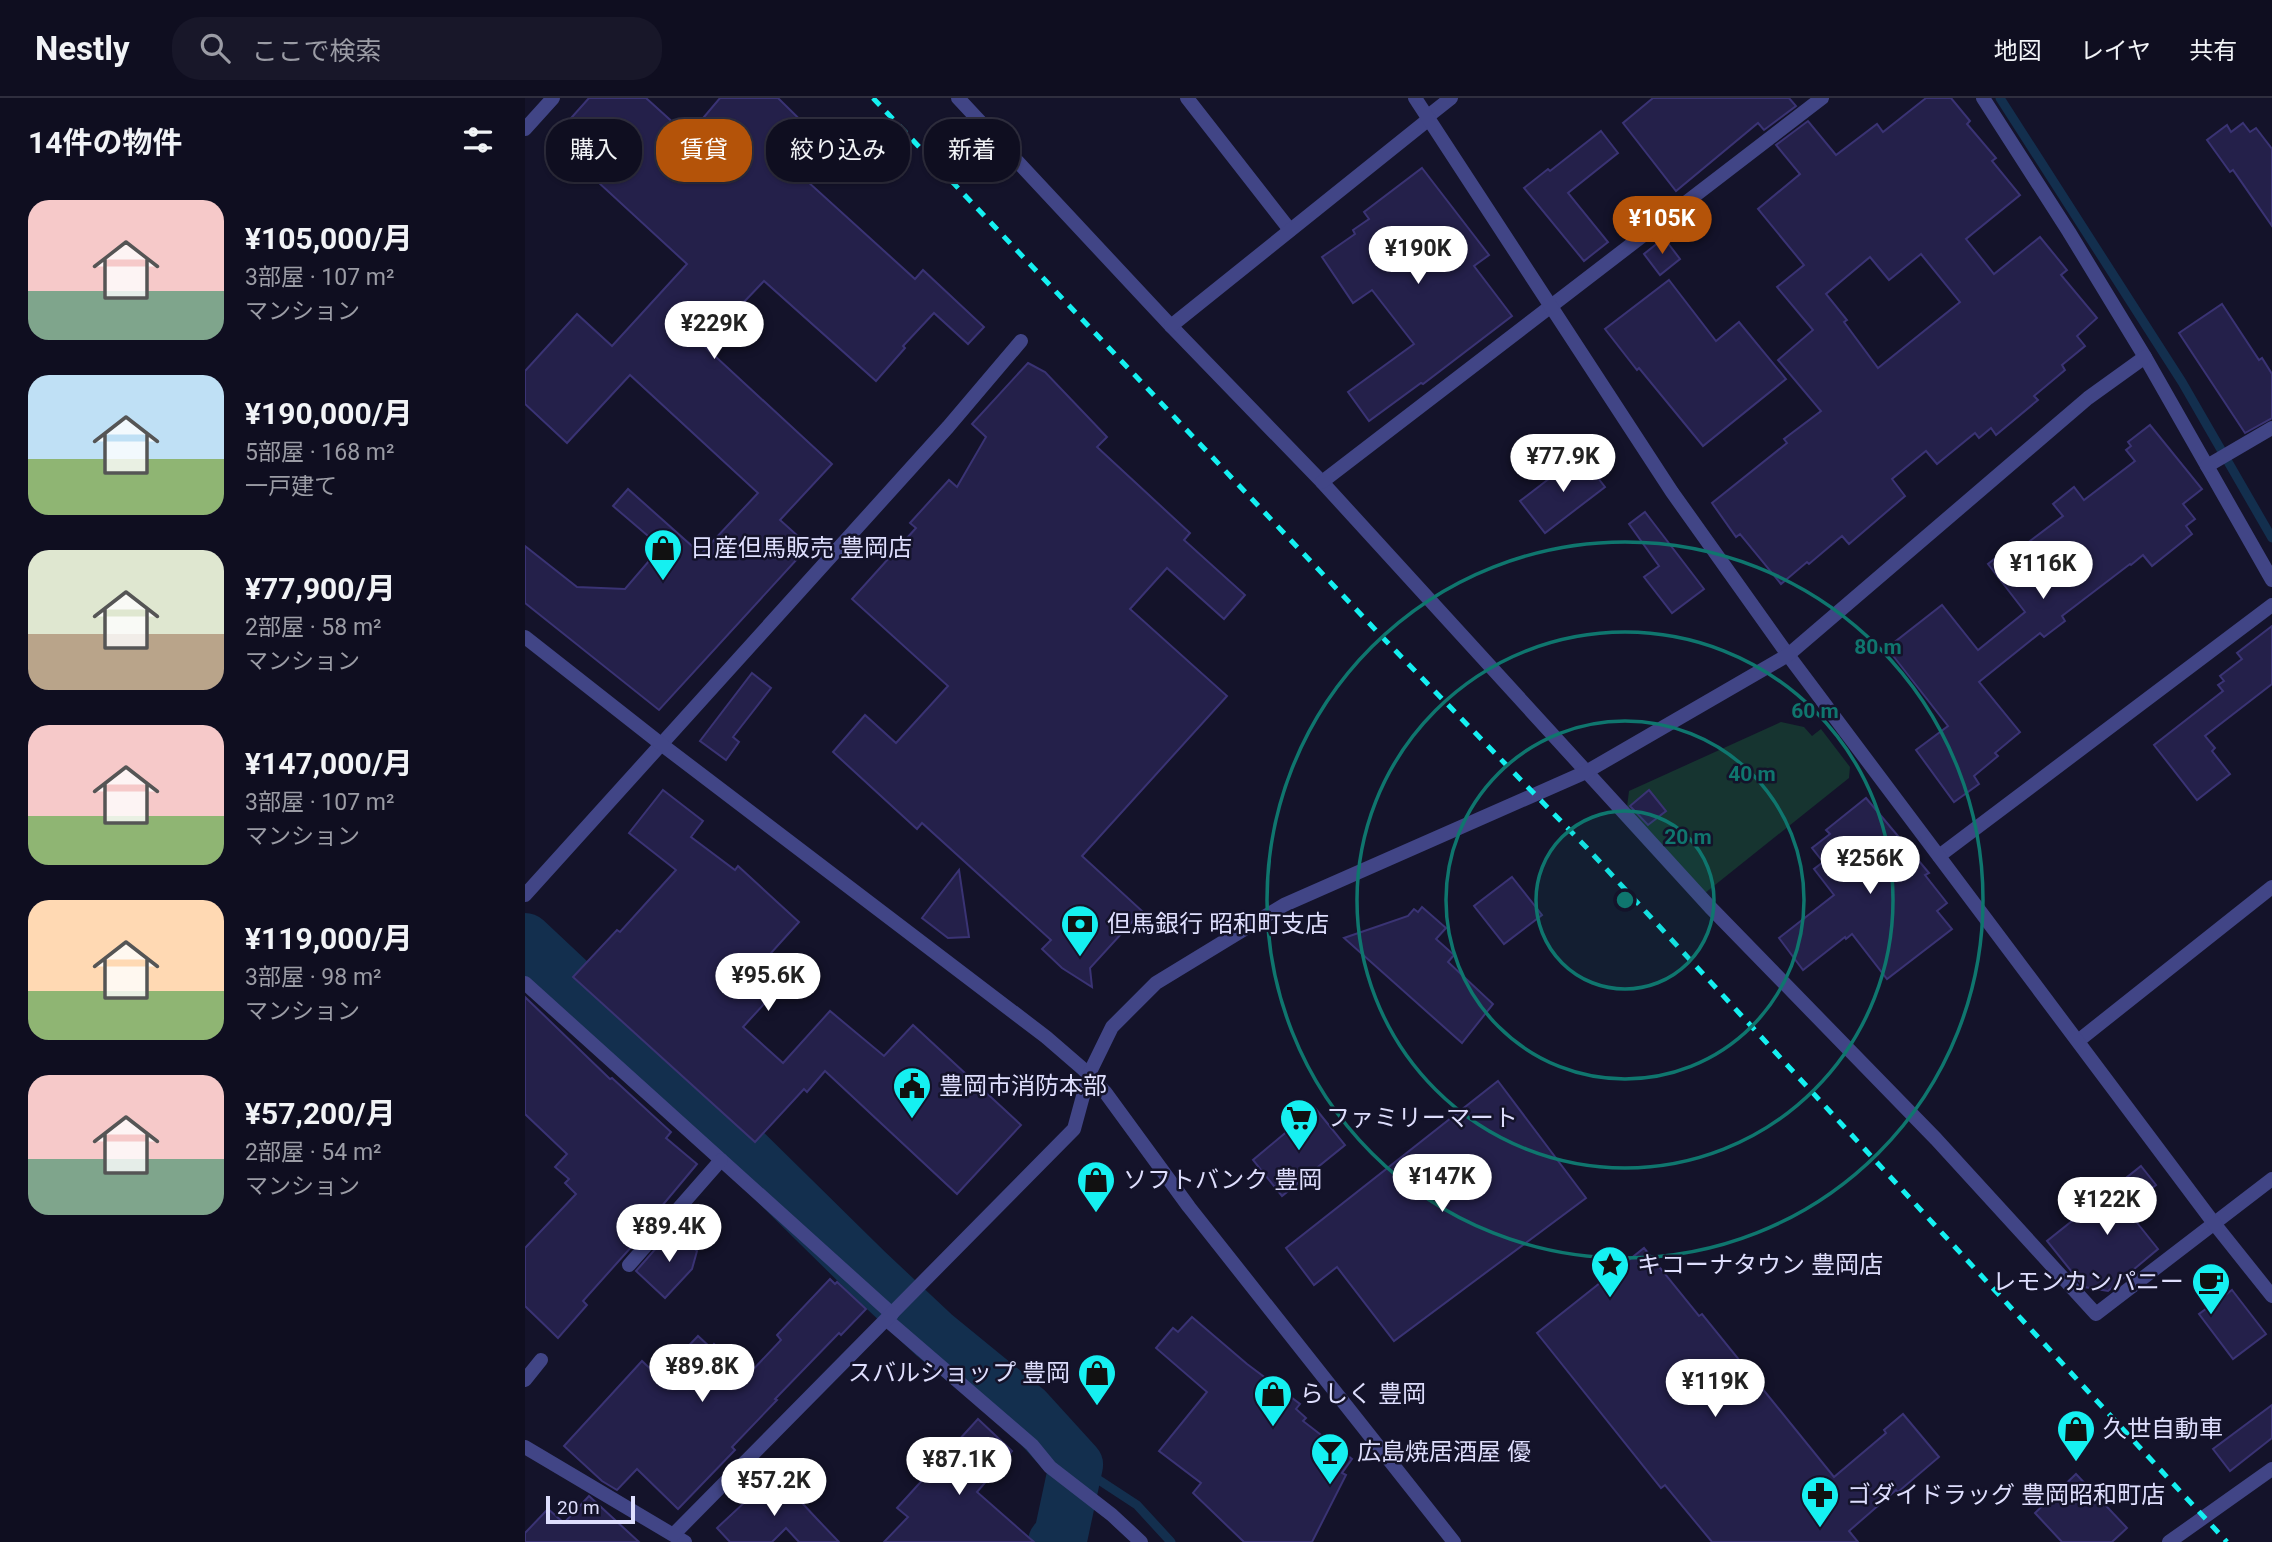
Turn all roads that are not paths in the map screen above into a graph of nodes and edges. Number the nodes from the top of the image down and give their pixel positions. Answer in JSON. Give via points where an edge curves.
{"nodes":[{"id":1,"x":553,"y":98,"type":"edge"},
{"id":2,"x":958,"y":98,"type":"edge"},
{"id":3,"x":1187,"y":98,"type":"edge"},
{"id":4,"x":1415,"y":98,"type":"edge"},
{"id":5,"x":1451,"y":98,"type":"edge"},
{"id":6,"x":1822,"y":98,"type":"edge"},
{"id":7,"x":1983,"y":98,"type":"edge"},
{"id":8,"x":1428,"y":118,"type":"junction"},
{"id":9,"x":525,"y":129,"type":"edge"},
{"id":10,"x":1290,"y":230,"type":"junction"},
{"id":11,"x":1550,"y":306,"type":"junction"},
{"id":12,"x":1171,"y":326,"type":"junction"},
{"id":13,"x":1021,"y":341,"type":"dead end"},
{"id":14,"x":2145,"y":357,"type":"junction"},
{"id":15,"x":2272,"y":428,"type":"edge"},
{"id":16,"x":2207,"y":466,"type":"junction"},
{"id":17,"x":1322,"y":482,"type":"junction"},
{"id":18,"x":2272,"y":580,"type":"edge"},
{"id":19,"x":2272,"y":605,"type":"edge"},
{"id":20,"x":525,"y":637,"type":"edge"},
{"id":21,"x":1788,"y":655,"type":"junction"},
{"id":22,"x":661,"y":744,"type":"junction"},
{"id":23,"x":1586,"y":772,"type":"junction"},
{"id":24,"x":1939,"y":856,"type":"junction"},
{"id":25,"x":2272,"y":887,"type":"edge"},
{"id":26,"x":525,"y":895,"type":"edge"},
{"id":27,"x":525,"y":983,"type":"edge"},
{"id":28,"x":2078,"y":1041,"type":"junction"},
{"id":29,"x":1089,"y":1074,"type":"junction"},
{"id":30,"x":721,"y":1160,"type":"junction"},
{"id":31,"x":2272,"y":1179,"type":"edge"},
{"id":32,"x":2213,"y":1222,"type":"junction"},
{"id":33,"x":629,"y":1265,"type":"dead end"},
{"id":34,"x":2272,"y":1296,"type":"edge"},
{"id":35,"x":890,"y":1317,"type":"junction"},
{"id":36,"x":541,"y":1360,"type":"dead end"},
{"id":37,"x":525,"y":1380,"type":"edge"},
{"id":38,"x":525,"y":1447,"type":"edge"},
{"id":39,"x":2272,"y":1469,"type":"edge"},
{"id":40,"x":680,"y":1538,"type":"edge"},
{"id":41,"x":1141,"y":1542,"type":"edge"},
{"id":42,"x":1454,"y":1542,"type":"edge"},
{"id":43,"x":2169,"y":1542,"type":"edge"}],
"edges":[{"from":1,"to":9,"type":"street"},
{"from":2,"to":12,"type":"street"},
{"from":3,"to":10,"type":"street"},
{"from":4,"to":8,"type":"street"},
{"from":5,"to":8,"type":"street"},
{"from":6,"to":11,"type":"street"},
{"from":7,"to":14,"type":"street"},
{"from":8,"to":10,"type":"street"},
{"from":8,"to":11,"type":"street"},
{"from":10,"to":12,"type":"street"},
{"from":11,"to":17,"type":"street"},
{"from":11,"to":21,"type":"street","via":[[1672,492]]},
{"from":12,"to":17,"type":"street"},
{"from":13,"to":22,"type":"street","via":[[949,427]]},
{"from":14,"to":16,"type":"street"},
{"from":14,"to":21,"type":"street","via":[[2077,407]]},
{"from":15,"to":16,"type":"street"},
{"from":16,"to":18,"type":"street"},
{"from":17,"to":23,"type":"street"},
{"from":19,"to":24,"type":"street"},
{"from":20,"to":22,"type":"street"},
{"from":21,"to":23,"type":"street"},
{"from":21,"to":24,"type":"street"},
{"from":22,"to":26,"type":"street"},
{"from":22,"to":29,"type":"street"},
{"from":23,"to":29,"type":"street","via":[[1272,912],[1156,983],[1112,1027]]},
{"from":23,"to":32,"type":"street","via":[[1936,1139],[2095,1314]]},
{"from":24,"to":28,"type":"street"},
{"from":25,"to":28,"type":"street"},
{"from":27,"to":30,"type":"street"},
{"from":28,"to":32,"type":"street"},
{"from":29,"to":35,"type":"street","via":[[1074,1129]]},
{"from":29,"to":42,"type":"street"},
{"from":30,"to":33,"type":"street"},
{"from":30,"to":35,"type":"street"},
{"from":31,"to":32,"type":"street"},
{"from":32,"to":34,"type":"street"},
{"from":35,"to":40,"type":"street"},
{"from":35,"to":41,"type":"street","via":[[1032,1445],[1050,1467]]},
{"from":36,"to":37,"type":"street"},
{"from":38,"to":40,"type":"street"},
{"from":39,"to":43,"type":"street"}]}
